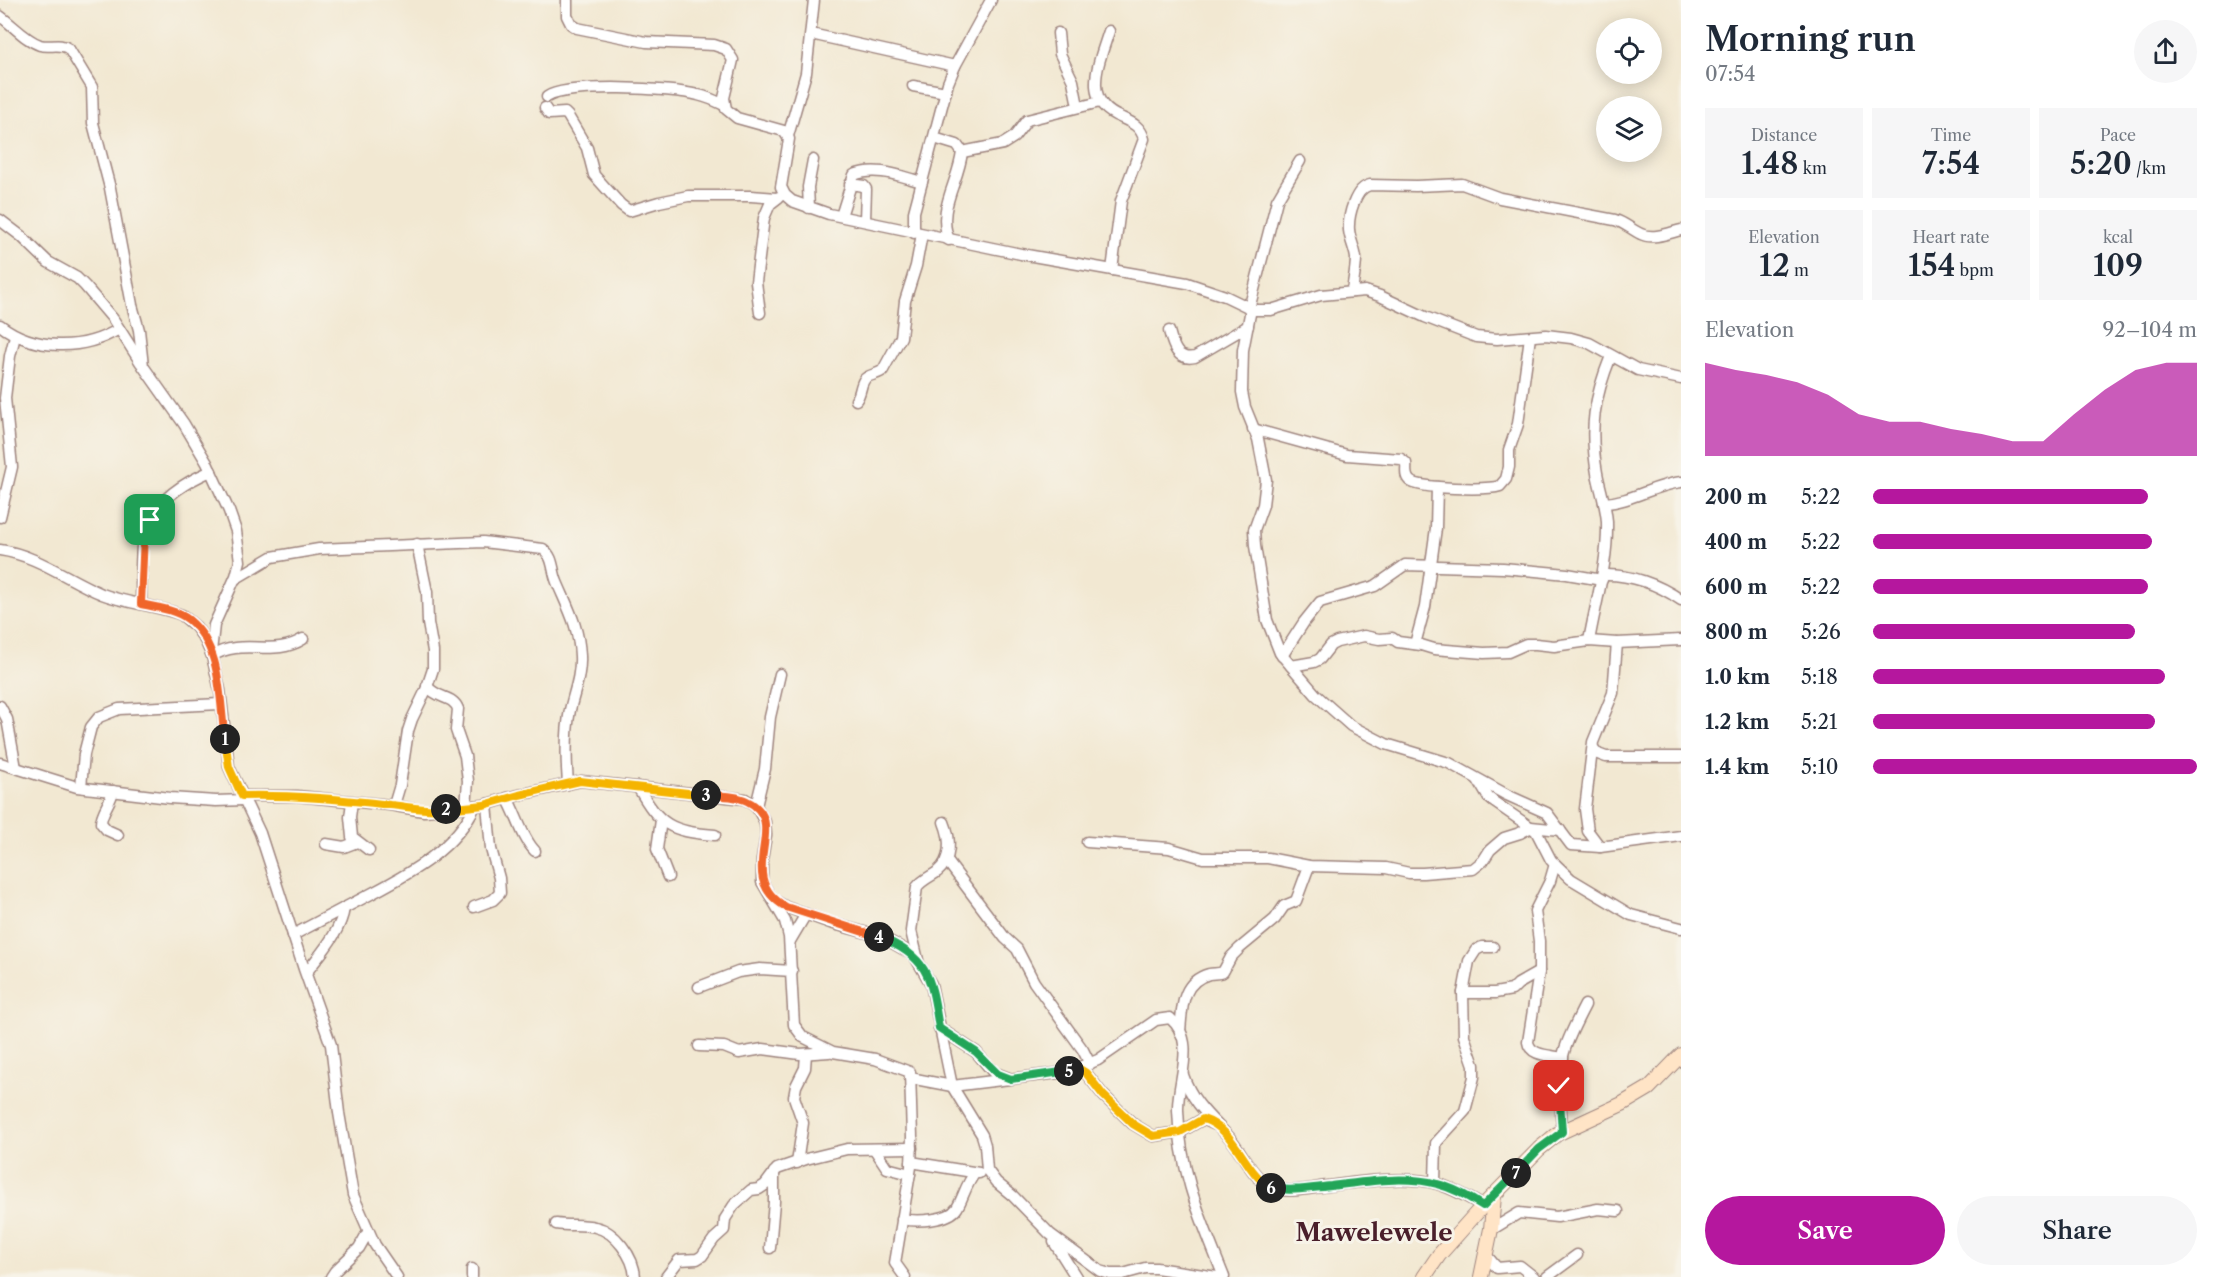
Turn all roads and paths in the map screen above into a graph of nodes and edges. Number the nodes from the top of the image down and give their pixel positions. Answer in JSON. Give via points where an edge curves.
{"nodes":[{"id":1,"x":567,"y":0,"type":"edge"},
{"id":2,"x":814,"y":0,"type":"edge"},
{"id":3,"x":991,"y":0,"type":"edge"},
{"id":4,"x":0,"y":16,"type":"edge"},
{"id":5,"x":1109,"y":30,"type":"dead end"},
{"id":6,"x":1058,"y":33,"type":"dead end"},
{"id":7,"x":812,"y":34,"type":"junction"},
{"id":8,"x":955,"y":66,"type":"junction"},
{"id":9,"x":913,"y":86,"type":"dead end"},
{"id":10,"x":946,"y":92,"type":"junction"},
{"id":11,"x":1100,"y":102,"type":"junction"},
{"id":12,"x":724,"y":105,"type":"junction"},
{"id":13,"x":1078,"y":106,"type":"junction"},
{"id":14,"x":788,"y":136,"type":"junction"},
{"id":15,"x":934,"y":138,"type":"junction"},
{"id":16,"x":962,"y":152,"type":"junction"},
{"id":17,"x":813,"y":160,"type":"dead end"},
{"id":18,"x":1300,"y":161,"type":"dead end"},
{"id":19,"x":922,"y":182,"type":"junction"},
{"id":20,"x":850,"y":184,"type":"junction"},
{"id":21,"x":781,"y":196,"type":"junction"},
{"id":22,"x":810,"y":208,"type":"junction"},
{"id":23,"x":841,"y":216,"type":"junction"},
{"id":24,"x":0,"y":220,"type":"edge"},
{"id":25,"x":865,"y":220,"type":"junction"},
{"id":26,"x":1681,"y":230,"type":"edge"},
{"id":27,"x":918,"y":234,"type":"junction"},
{"id":28,"x":949,"y":240,"type":"junction"},
{"id":29,"x":1112,"y":270,"type":"junction"},
{"id":30,"x":1352,"y":292,"type":"junction"},
{"id":31,"x":1250,"y":309,"type":"junction"},
{"id":32,"x":760,"y":313,"type":"dead end"},
{"id":33,"x":0,"y":325,"type":"edge"},
{"id":34,"x":1248,"y":326,"type":"junction"},
{"id":35,"x":119,"y":329,"type":"junction"},
{"id":36,"x":1169,"y":331,"type":"dead end"},
{"id":37,"x":15,"y":336,"type":"junction"},
{"id":38,"x":1530,"y":337,"type":"junction"},
{"id":39,"x":1611,"y":356,"type":"junction"},
{"id":40,"x":143,"y":366,"type":"junction"},
{"id":41,"x":1681,"y":379,"type":"edge"},
{"id":42,"x":856,"y":400,"type":"dead end"},
{"id":43,"x":1253,"y":429,"type":"junction"},
{"id":44,"x":211,"y":471,"type":"junction"},
{"id":45,"x":1681,"y":482,"type":"edge"},
{"id":46,"x":1437,"y":487,"type":"junction"},
{"id":47,"x":1604,"y":503,"type":"junction"},
{"id":48,"x":0,"y":517,"type":"edge"},
{"id":49,"x":417,"y":544,"type":"junction"},
{"id":50,"x":0,"y":550,"type":"edge"},
{"id":51,"x":1431,"y":566,"type":"junction"},
{"id":52,"x":1602,"y":577,"type":"junction"},
{"id":53,"x":235,"y":579,"type":"junction"},
{"id":54,"x":1681,"y":600,"type":"edge"},
{"id":55,"x":141,"y":604,"type":"junction"},
{"id":56,"x":303,"y":639,"type":"dead end"},
{"id":57,"x":1681,"y":640,"type":"edge"},
{"id":58,"x":1589,"y":641,"type":"junction"},
{"id":59,"x":1617,"y":643,"type":"junction"},
{"id":60,"x":1415,"y":644,"type":"junction"},
{"id":61,"x":212,"y":654,"type":"junction"},
{"id":62,"x":1282,"y":656,"type":"junction"},
{"id":63,"x":1291,"y":666,"type":"junction"},
{"id":64,"x":780,"y":674,"type":"dead end"},
{"id":65,"x":427,"y":686,"type":"junction"},
{"id":66,"x":220,"y":704,"type":"junction"},
{"id":67,"x":0,"y":706,"type":"edge"},
{"id":68,"x":1593,"y":748,"type":"junction"},
{"id":69,"x":1681,"y":757,"type":"edge"},
{"id":70,"x":0,"y":763,"type":"edge"},
{"id":71,"x":16,"y":768,"type":"junction"},
{"id":72,"x":1478,"y":779,"type":"junction"},
{"id":73,"x":568,"y":784,"type":"junction"},
{"id":74,"x":81,"y":787,"type":"junction"},
{"id":75,"x":638,"y":788,"type":"junction"},
{"id":76,"x":113,"y":791,"type":"junction"},
{"id":77,"x":243,"y":798,"type":"junction"},
{"id":78,"x":507,"y":798,"type":"junction"},
{"id":79,"x":352,"y":802,"type":"junction"},
{"id":80,"x":487,"y":804,"type":"junction"},
{"id":81,"x":394,"y":805,"type":"junction"},
{"id":82,"x":756,"y":806,"type":"junction"},
{"id":83,"x":471,"y":807,"type":"junction"},
{"id":84,"x":661,"y":820,"type":"junction"},
{"id":85,"x":944,"y":822,"type":"dead end"},
{"id":86,"x":1531,"y":827,"type":"junction"},
{"id":87,"x":1560,"y":830,"type":"junction"},
{"id":88,"x":118,"y":834,"type":"dead end"},
{"id":89,"x":715,"y":836,"type":"dead end"},
{"id":90,"x":1681,"y":836,"type":"edge"},
{"id":91,"x":357,"y":842,"type":"junction"},
{"id":92,"x":1087,"y":842,"type":"dead end"},
{"id":93,"x":326,"y":844,"type":"dead end"},
{"id":94,"x":1600,"y":848,"type":"junction"},
{"id":95,"x":369,"y":850,"type":"dead end"},
{"id":96,"x":535,"y":851,"type":"dead end"},
{"id":97,"x":947,"y":861,"type":"junction"},
{"id":98,"x":1555,"y":864,"type":"junction"},
{"id":99,"x":1309,"y":866,"type":"junction"},
{"id":100,"x":668,"y":877,"type":"dead end"},
{"id":101,"x":772,"y":899,"type":"junction"},
{"id":102,"x":474,"y":907,"type":"dead end"},
{"id":103,"x":344,"y":908,"type":"junction"},
{"id":104,"x":806,"y":914,"type":"junction"},
{"id":105,"x":1681,"y":928,"type":"edge"},
{"id":106,"x":293,"y":935,"type":"junction"},
{"id":107,"x":790,"y":941,"type":"junction"},
{"id":108,"x":1493,"y":947,"type":"dead end"},
{"id":109,"x":920,"y":963,"type":"junction"},
{"id":110,"x":792,"y":971,"type":"junction"},
{"id":111,"x":1539,"y":972,"type":"junction"},
{"id":112,"x":306,"y":973,"type":"junction"},
{"id":113,"x":699,"y":987,"type":"dead end"},
{"id":114,"x":1464,"y":993,"type":"junction"},
{"id":115,"x":1585,"y":1005,"type":"dead end"},
{"id":116,"x":939,"y":1028,"type":"junction"},
{"id":117,"x":1180,"y":1033,"type":"junction"},
{"id":118,"x":699,"y":1046,"type":"dead end"},
{"id":119,"x":833,"y":1052,"type":"junction"},
{"id":120,"x":806,"y":1054,"type":"junction"},
{"id":121,"x":1681,"y":1055,"type":"edge"},
{"id":122,"x":1563,"y":1058,"type":"junction"},
{"id":123,"x":1090,"y":1064,"type":"junction"},
{"id":124,"x":1078,"y":1068,"type":"junction"},
{"id":125,"x":1182,"y":1074,"type":"junction"},
{"id":126,"x":910,"y":1078,"type":"junction"},
{"id":127,"x":1011,"y":1079,"type":"junction"},
{"id":128,"x":952,"y":1086,"type":"junction"},
{"id":129,"x":1215,"y":1124,"type":"junction"},
{"id":130,"x":1180,"y":1132,"type":"junction"},
{"id":131,"x":1562,"y":1132,"type":"junction"},
{"id":132,"x":912,"y":1148,"type":"junction"},
{"id":133,"x":875,"y":1150,"type":"junction"},
{"id":134,"x":911,"y":1162,"type":"junction"},
{"id":135,"x":797,"y":1163,"type":"junction"},
{"id":136,"x":774,"y":1171,"type":"junction"},
{"id":137,"x":975,"y":1173,"type":"junction"},
{"id":138,"x":910,"y":1174,"type":"junction"},
{"id":139,"x":992,"y":1177,"type":"junction"},
{"id":140,"x":1435,"y":1183,"type":"junction"},
{"id":141,"x":1494,"y":1196,"type":"junction"},
{"id":142,"x":1483,"y":1206,"type":"junction"},
{"id":143,"x":1618,"y":1211,"type":"dead end"},
{"id":144,"x":902,"y":1219,"type":"junction"},
{"id":145,"x":556,"y":1224,"type":"dead end"},
{"id":146,"x":1491,"y":1230,"type":"junction"},
{"id":147,"x":368,"y":1232,"type":"junction"},
{"id":148,"x":1050,"y":1234,"type":"junction"},
{"id":149,"x":770,"y":1248,"type":"dead end"},
{"id":150,"x":1486,"y":1255,"type":"junction"},
{"id":151,"x":1577,"y":1255,"type":"dead end"},
{"id":152,"x":1128,"y":1275,"type":"edge"},
{"id":153,"x":331,"y":1277,"type":"edge"},
{"id":154,"x":397,"y":1277,"type":"edge"},
{"id":155,"x":635,"y":1277,"type":"edge"},
{"id":156,"x":666,"y":1277,"type":"edge"},
{"id":157,"x":904,"y":1277,"type":"edge"},
{"id":158,"x":1076,"y":1277,"type":"edge"},
{"id":159,"x":1217,"y":1277,"type":"edge"},
{"id":160,"x":1224,"y":1277,"type":"edge"},
{"id":161,"x":1424,"y":1277,"type":"edge"},
{"id":162,"x":1480,"y":1277,"type":"edge"},
{"id":163,"x":1534,"y":1277,"type":"edge"},
{"id":164,"x":1547,"y":1277,"type":"edge"}],
"edges":[{"from":1,"to":12,"type":"street","via":[[570,24],[587,32],[726,49],[733,60]]},
{"from":2,"to":7,"type":"street"},
{"from":3,"to":8,"type":"street"},
{"from":4,"to":40,"type":"street","via":[[39,44],[69,49],[92,87],[93,123],[110,189]]},
{"from":5,"to":11,"type":"street","via":[[1096,87]]},
{"from":6,"to":13,"type":"street","via":[[1060,54],[1073,81]]},
{"from":7,"to":8,"type":"street"},
{"from":7,"to":14,"type":"street","via":[[806,73]]},
{"from":8,"to":10,"type":"street"},
{"from":9,"to":10,"type":"street"},
{"from":10,"to":15,"type":"street"},
{"from":11,"to":13,"type":"street"},
{"from":11,"to":29,"type":"street","via":[[1112,114],[1135,124],[1144,139],[1121,201]]},
{"from":12,"to":14,"type":"street","via":[[733,116],[781,129]]},
{"from":12,"to":21,"type":"street","via":[[698,94],[664,89],[576,89],[556,92],[546,102],[549,114],[567,114],[587,148],[594,175],[629,211],[688,196]]},
{"from":13,"to":16,"type":"street","via":[[1027,120],[1003,144]]},
{"from":14,"to":21,"type":"street"},
{"from":15,"to":16,"type":"street","via":[[957,145]]},
{"from":15,"to":19,"type":"street"},
{"from":16,"to":28,"type":"street","via":[[946,207]]},
{"from":17,"to":22,"type":"street","via":[[808,187]]},
{"from":18,"to":31,"type":"street","via":[[1278,200]]},
{"from":19,"to":20,"type":"street","via":[[870,171],[854,175]]},
{"from":19,"to":27,"type":"street","via":[[914,212]]},
{"from":20,"to":23,"type":"street"},
{"from":20,"to":25,"type":"street","via":[[864,186],[867,191]]},
{"from":21,"to":22,"type":"street"},
{"from":21,"to":32,"type":"street","via":[[770,204],[764,218],[756,282]]},
{"from":22,"to":23,"type":"street"},
{"from":23,"to":25,"type":"street"},
{"from":24,"to":35,"type":"street","via":[[48,262],[77,278]]},
{"from":25,"to":27,"type":"street"},
{"from":26,"to":30,"type":"street","via":[[1650,237],[1615,219],[1500,198],[1462,184],[1370,185],[1358,194],[1350,221],[1356,259]]},
{"from":27,"to":28,"type":"street"},
{"from":27,"to":42,"type":"street","via":[[916,266],[905,301],[901,337],[883,369],[866,378]]},
{"from":28,"to":29,"type":"street"},
{"from":29,"to":31,"type":"street","via":[[1198,286]]},
{"from":30,"to":31,"type":"street","via":[[1321,295],[1271,310]]},
{"from":30,"to":38,"type":"street","via":[[1380,296],[1476,337]]},
{"from":31,"to":34,"type":"street"},
{"from":33,"to":37,"type":"street"},
{"from":34,"to":36,"type":"street","via":[[1188,358],[1178,354]]},
{"from":34,"to":43,"type":"street","via":[[1242,383]]},
{"from":35,"to":37,"type":"street","via":[[102,338],[66,344],[38,343]]},
{"from":35,"to":40,"type":"street"},
{"from":37,"to":48,"type":"street","via":[[5,398],[12,467]]},
{"from":38,"to":39,"type":"street","via":[[1571,338]]},
{"from":38,"to":46,"type":"street","via":[[1518,424],[1504,484],[1495,488]]},
{"from":39,"to":41,"type":"street","via":[[1638,370]]},
{"from":39,"to":47,"type":"street","via":[[1596,396],[1594,415],[1594,455]]},
{"from":40,"to":44,"type":"street"},
{"from":43,"to":46,"type":"street","via":[[1347,455],[1401,459],[1406,463],[1409,480]]},
{"from":43,"to":62,"type":"street","via":[[1266,480],[1254,530],[1256,555],[1268,623]]},
{"from":44,"to":53,"type":"street","via":[[236,531],[240,552]]},
{"from":44,"to":55,"type":"street","via":[[180,487],[161,503],[150,520],[144,535]]},
{"from":45,"to":47,"type":"street"},
{"from":46,"to":51,"type":"street"},
{"from":47,"to":52,"type":"street"},
{"from":49,"to":53,"type":"street","via":[[297,552],[272,557]]},
{"from":49,"to":65,"type":"street","via":[[433,651],[433,669]]},
{"from":49,"to":73,"type":"street","via":[[483,542],[537,548],[548,553],[556,581],[571,610],[580,657],[566,746]]},
{"from":50,"to":55,"type":"street","via":[[42,564],[103,594]]},
{"from":51,"to":52,"type":"street"},
{"from":51,"to":60,"type":"street"},
{"from":51,"to":62,"type":"street","via":[[1405,565],[1375,586],[1320,602]]},
{"from":52,"to":54,"type":"street","via":[[1619,574],[1641,580]]},
{"from":52,"to":58,"type":"street"},
{"from":53,"to":61,"type":"street","via":[[214,625]]},
{"from":55,"to":61,"type":"street","via":[[189,619]]},
{"from":56,"to":61,"type":"street","via":[[288,647],[230,647]]},
{"from":57,"to":59,"type":"street"},
{"from":58,"to":59,"type":"street"},
{"from":58,"to":60,"type":"street","via":[[1526,644],[1508,652],[1434,649]]},
{"from":59,"to":68,"type":"street","via":[[1613,693]]},
{"from":60,"to":63,"type":"street","via":[[1362,637],[1334,643],[1314,662]]},
{"from":61,"to":66,"type":"street"},
{"from":62,"to":63,"type":"street"},
{"from":63,"to":72,"type":"street","via":[[1351,726],[1386,744],[1449,763]]},
{"from":64,"to":82,"type":"street"},
{"from":65,"to":81,"type":"street","via":[[410,725]]},
{"from":65,"to":83,"type":"street","via":[[435,695],[453,701],[458,709],[456,730],[465,756]]},
{"from":66,"to":74,"type":"street","via":[[119,709],[99,717],[91,727],[84,754]]},
{"from":66,"to":77,"type":"street","via":[[229,767]]},
{"from":67,"to":71,"type":"street","via":[[9,727]]},
{"from":68,"to":69,"type":"street","via":[[1606,757]]},
{"from":68,"to":94,"type":"street","via":[[1585,814],[1588,831]]},
{"from":70,"to":71,"type":"street"},
{"from":71,"to":74,"type":"street"},
{"from":72,"to":86,"type":"street","via":[[1494,802]]},
{"from":72,"to":87,"type":"street","via":[[1546,813]]},
{"from":73,"to":75,"type":"street","via":[[580,781]]},
{"from":73,"to":78,"type":"street"},
{"from":74,"to":76,"type":"street"},
{"from":75,"to":82,"type":"street","via":[[745,799]]},
{"from":75,"to":84,"type":"street"},
{"from":76,"to":77,"type":"street","via":[[216,801]]},
{"from":76,"to":88,"type":"street","via":[[101,823]]},
{"from":77,"to":79,"type":"street","via":[[297,796]]},
{"from":77,"to":106,"type":"street","via":[[263,841]]},
{"from":78,"to":80,"type":"street"},
{"from":78,"to":96,"type":"street"},
{"from":79,"to":81,"type":"street"},
{"from":79,"to":91,"type":"street","via":[[351,837]]},
{"from":80,"to":83,"type":"street"},
{"from":80,"to":102,"type":"street","via":[[500,892],[493,900]]},
{"from":81,"to":83,"type":"street","via":[[424,811]]},
{"from":82,"to":101,"type":"street","via":[[765,822],[762,882]]},
{"from":83,"to":103,"type":"street","via":[[470,817],[459,832],[427,862]]},
{"from":84,"to":89,"type":"street","via":[[674,829]]},
{"from":84,"to":100,"type":"street","via":[[657,849]]},
{"from":85,"to":97,"type":"street","via":[[949,838]]},
{"from":86,"to":87,"type":"street"},
{"from":86,"to":98,"type":"street"},
{"from":86,"to":99,"type":"street","via":[[1503,838],[1473,868],[1409,873],[1386,868]]},
{"from":87,"to":94,"type":"street","via":[[1570,845]]},
{"from":90,"to":94,"type":"street"},
{"from":91,"to":93,"type":"street","via":[[344,847]]},
{"from":91,"to":95,"type":"street"},
{"from":92,"to":99,"type":"street","via":[[1169,848],[1203,858],[1268,858]]},
{"from":97,"to":109,"type":"street","via":[[917,887],[911,931]]},
{"from":97,"to":123,"type":"street","via":[[1017,949],[1034,982]]},
{"from":98,"to":105,"type":"street","via":[[1571,879],[1623,911]]},
{"from":98,"to":111,"type":"street","via":[[1535,911]]},
{"from":99,"to":117,"type":"street","via":[[1296,901],[1284,906],[1275,919],[1240,948],[1223,972],[1190,985],[1182,1003]]},
{"from":101,"to":104,"type":"street"},
{"from":101,"to":107,"type":"street","via":[[785,921]]},
{"from":103,"to":106,"type":"street"},
{"from":103,"to":112,"type":"street","via":[[338,928]]},
{"from":104,"to":107,"type":"street"},
{"from":104,"to":109,"type":"street","via":[[891,942],[912,953]]},
{"from":106,"to":112,"type":"street"},
{"from":107,"to":110,"type":"street"},
{"from":108,"to":114,"type":"street","via":[[1482,947],[1471,955]]},
{"from":109,"to":116,"type":"street","via":[[931,984]]},
{"from":110,"to":113,"type":"street","via":[[738,972]]},
{"from":110,"to":119,"type":"street","via":[[794,1025],[803,1037]]},
{"from":111,"to":114,"type":"street","via":[[1512,990]]},
{"from":111,"to":122,"type":"street","via":[[1528,1047],[1533,1052]]},
{"from":112,"to":147,"type":"street","via":[[332,1045],[348,1175]]},
{"from":114,"to":140,"type":"street","via":[[1464,1036],[1474,1077],[1465,1111],[1436,1143]]},
{"from":115,"to":122,"type":"street"},
{"from":116,"to":127,"type":"street","via":[[976,1052],[993,1072]]},
{"from":116,"to":128,"type":"street"},
{"from":117,"to":123,"type":"street","via":[[1170,1018],[1156,1020]]},
{"from":117,"to":125,"type":"street","via":[[1185,1047]]},
{"from":118,"to":120,"type":"street","via":[[724,1047],[739,1053],[763,1049]]},
{"from":119,"to":120,"type":"street"},
{"from":119,"to":126,"type":"street","via":[[875,1059],[909,1071]]},
{"from":120,"to":135,"type":"street","via":[[794,1097],[802,1123]]},
{"from":121,"to":131,"type":"street","via":[[1649,1088]]},
{"from":122,"to":131,"type":"street","via":[[1559,1086]]},
{"from":123,"to":124,"type":"street"},
{"from":124,"to":127,"type":"street"},
{"from":124,"to":130,"type":"street","via":[[1144,1132],[1158,1137]]},
{"from":125,"to":129,"type":"street","via":[[1194,1100]]},
{"from":125,"to":130,"type":"street"},
{"from":126,"to":128,"type":"street"},
{"from":126,"to":132,"type":"street"},
{"from":127,"to":128,"type":"street"},
{"from":128,"to":139,"type":"street","via":[[982,1135],[985,1164]]},
{"from":129,"to":130,"type":"street","via":[[1203,1119]]},
{"from":129,"to":140,"type":"street","via":[[1271,1188],[1299,1190],[1368,1182]]},
{"from":130,"to":160,"type":"street","via":[[1194,1203]]},
{"from":131,"to":141,"type":"street","via":[[1539,1149]]},
{"from":132,"to":133,"type":"street"},
{"from":132,"to":134,"type":"street"},
{"from":133,"to":135,"type":"street","via":[[837,1151]]},
{"from":133,"to":138,"type":"street","via":[[887,1168]]},
{"from":134,"to":137,"type":"street"},
{"from":134,"to":138,"type":"street"},
{"from":135,"to":136,"type":"street"},
{"from":136,"to":149,"type":"street"},
{"from":136,"to":156,"type":"street","via":[[765,1185],[751,1190],[734,1205],[723,1230],[706,1253],[697,1259],[679,1260]]},
{"from":137,"to":139,"type":"street"},
{"from":137,"to":144,"type":"street","via":[[952,1214],[920,1221]]},
{"from":138,"to":144,"type":"street"},
{"from":139,"to":148,"type":"street"},
{"from":140,"to":142,"type":"street"},
{"from":141,"to":142,"type":"street"},
{"from":141,"to":146,"type":"street"},
{"from":142,"to":161,"type":"street"},
{"from":143,"to":146,"type":"street","via":[[1598,1209],[1557,1217],[1519,1213]]},
{"from":144,"to":157,"type":"street","via":[[895,1263]]},
{"from":145,"to":155,"type":"street","via":[[605,1231],[627,1253]]},
{"from":146,"to":150,"type":"street"},
{"from":147,"to":153,"type":"street"},
{"from":147,"to":154,"type":"street"},
{"from":148,"to":152,"type":"street","via":[[1100,1271]]},
{"from":148,"to":158,"type":"street"},
{"from":150,"to":162,"type":"street"},
{"from":150,"to":163,"type":"street","via":[[1497,1268],[1520,1266]]},
{"from":151,"to":164,"type":"street"},
{"from":152,"to":159,"type":"street","via":[[1156,1268]]}]}
